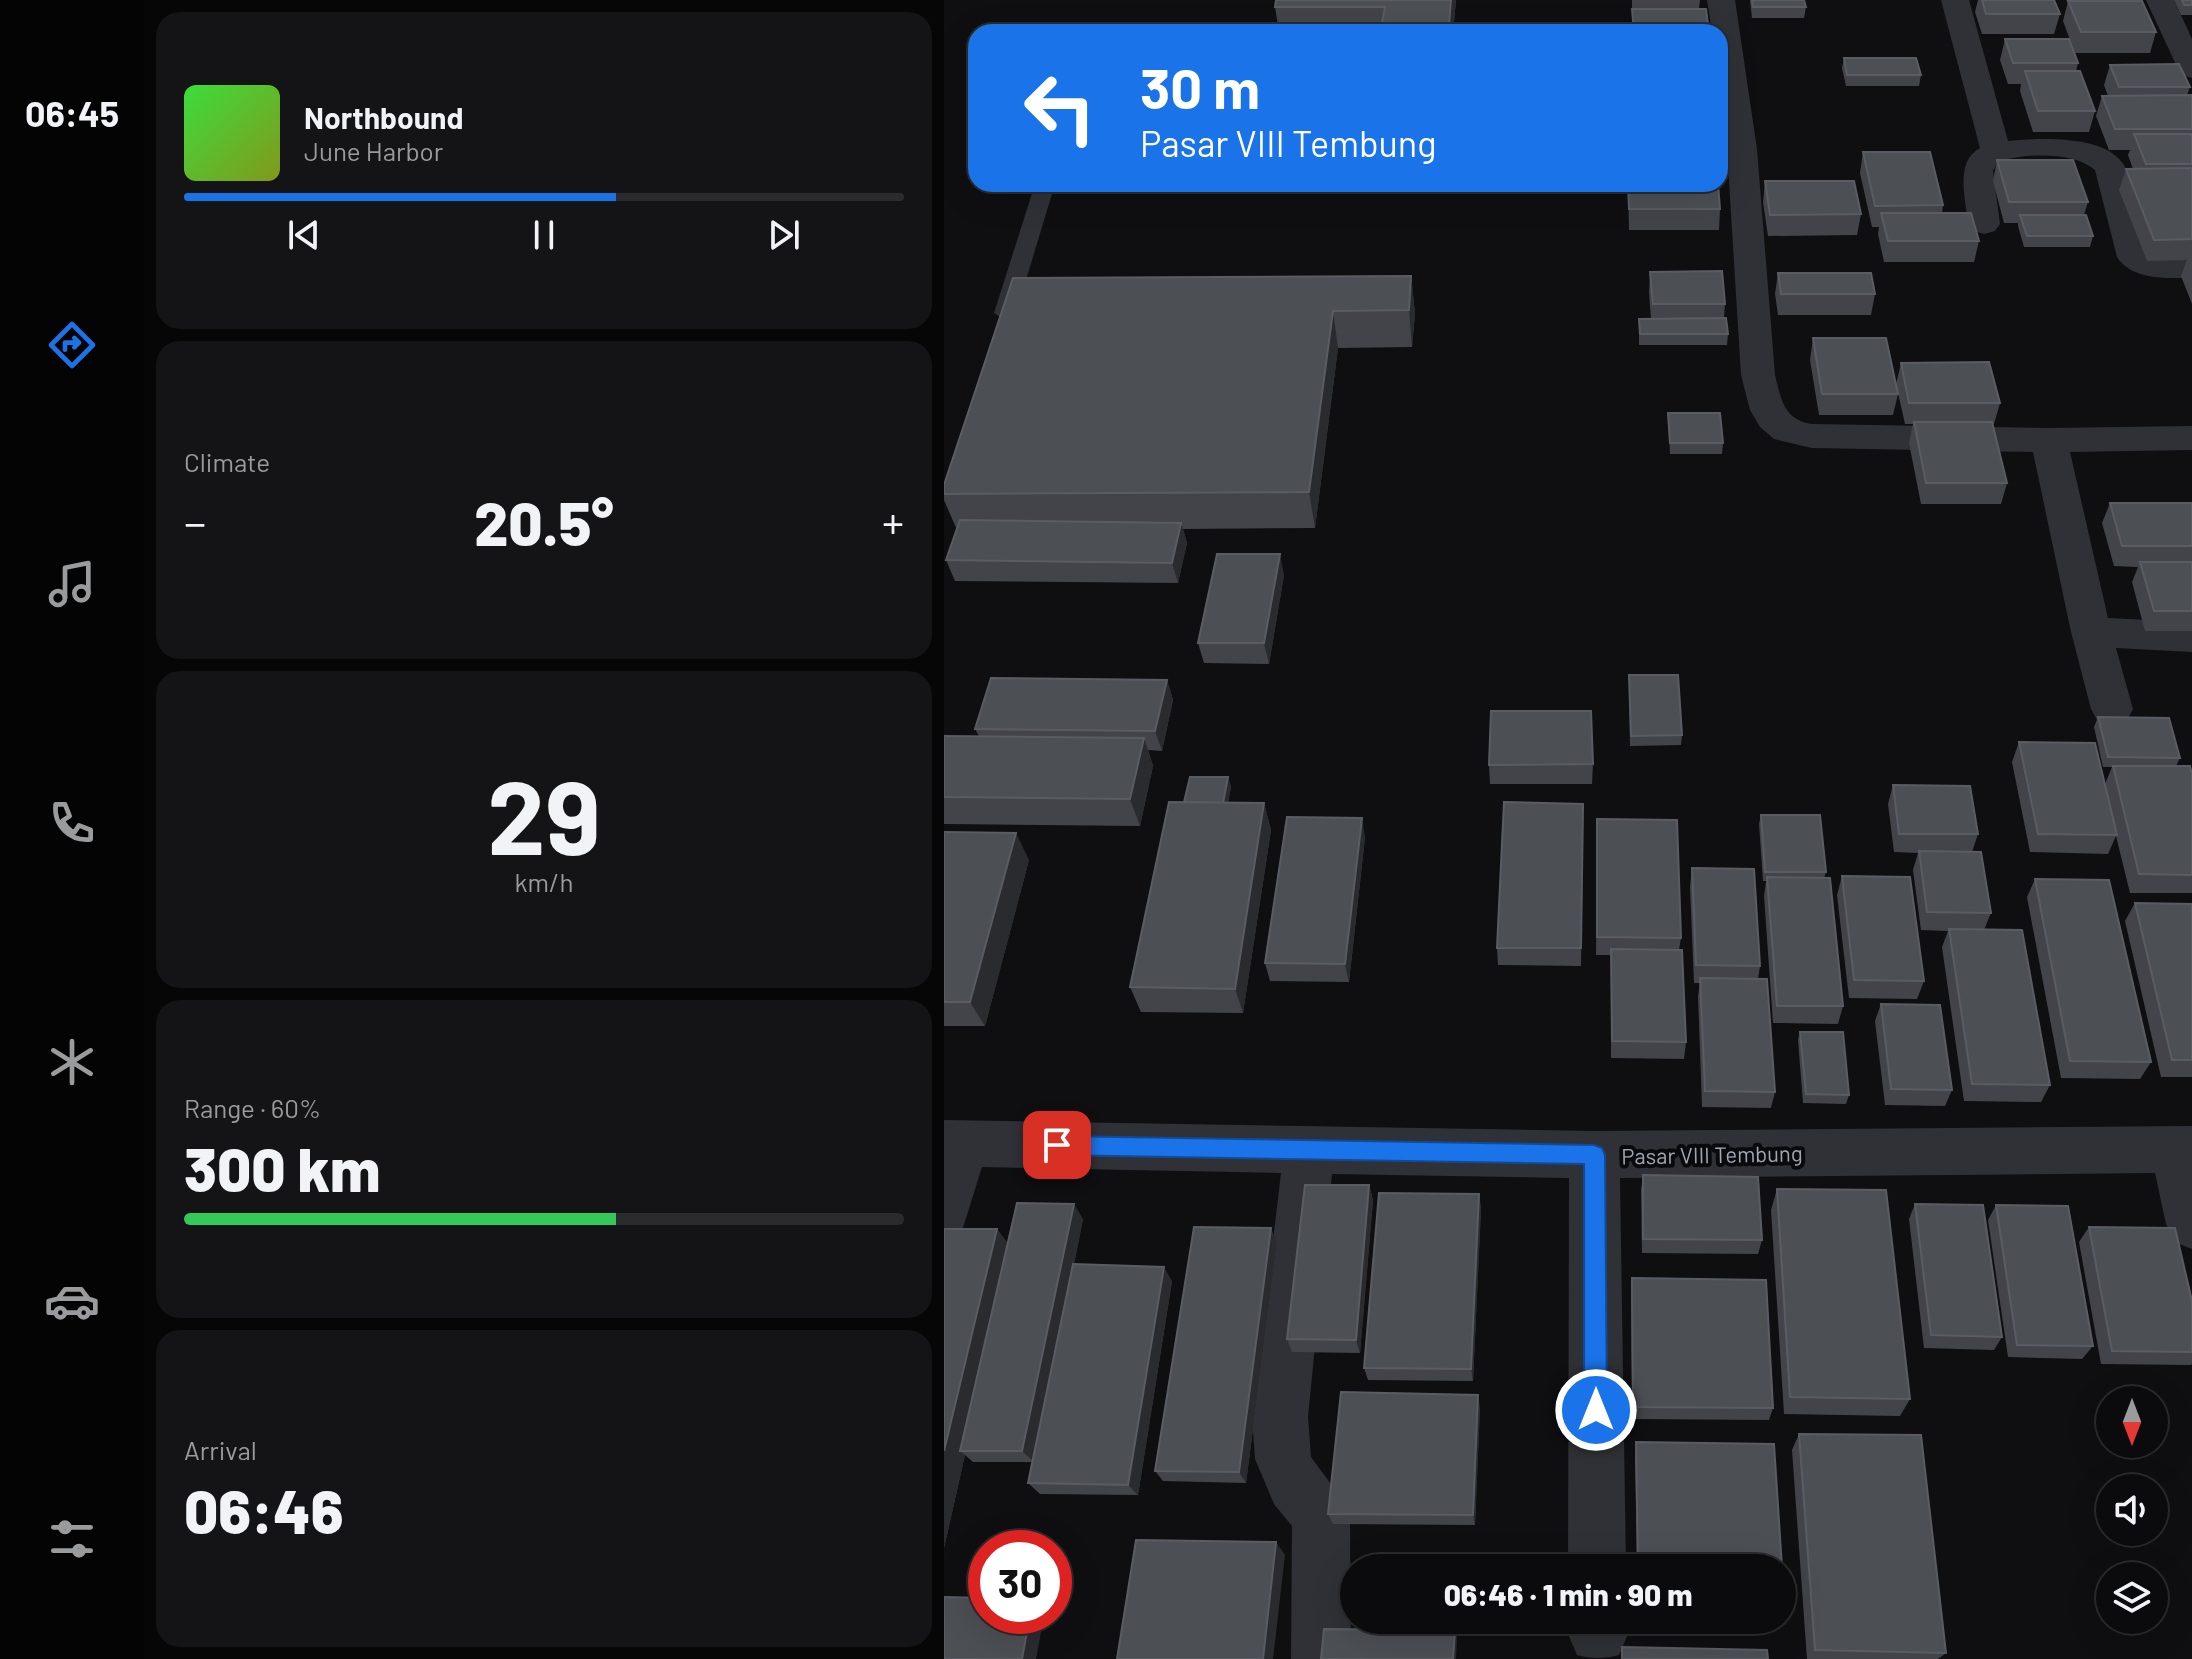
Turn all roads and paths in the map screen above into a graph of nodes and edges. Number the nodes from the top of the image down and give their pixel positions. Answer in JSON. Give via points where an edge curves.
{"nodes":[{"id":1,"x":1721,"y":0,"type":"edge"},
{"id":2,"x":1955,"y":0,"type":"edge"},
{"id":3,"x":2160,"y":0,"type":"edge"},
{"id":4,"x":1724,"y":24,"type":"edge"},
{"id":5,"x":1728,"y":50,"type":"edge"},
{"id":6,"x":2192,"y":69,"type":"edge"},
{"id":7,"x":1996,"y":151,"type":"junction"},
{"id":8,"x":1043,"y":192,"type":"edge"},
{"id":9,"x":1984,"y":224,"type":"dead end"},
{"id":10,"x":2192,"y":268,"type":"edge"},
{"id":11,"x":999,"y":332,"type":"edge"},
{"id":12,"x":2192,"y":438,"type":"edge"},
{"id":13,"x":2049,"y":440,"type":"junction"},
{"id":14,"x":2091,"y":632,"type":"junction"},
{"id":15,"x":2192,"y":637,"type":"edge"},
{"id":16,"x":2112,"y":709,"type":"dead end"},
{"id":17,"x":953,"y":1143,"type":"edge"},
{"id":18,"x":2184,"y":1149,"type":"edge"},
{"id":19,"x":1309,"y":1151,"type":"junction"},
{"id":20,"x":1594,"y":1155,"type":"junction"},
{"id":21,"x":944,"y":1214,"type":"edge"},
{"id":22,"x":2192,"y":1224,"type":"edge"},
{"id":23,"x":1597,"y":1554,"type":"edge"},
{"id":24,"x":1321,"y":1659,"type":"edge"}],
"edges":[{"from":1,"to":4,"type":"street"},
{"from":2,"to":7,"type":"street"},
{"from":3,"to":6,"type":"street"},
{"from":5,"to":13,"type":"street","via":[[1742,149],[1758,375],[1775,423],[1790,434],[1812,436]]},
{"from":7,"to":9,"type":"street","via":[[1986,156],[1978,171]]},
{"from":7,"to":10,"type":"street","via":[[2062,150],[2103,160],[2110,168],[2133,257],[2155,268]]},
{"from":8,"to":11,"type":"lane"},
{"from":12,"to":13,"type":"street"},
{"from":13,"to":14,"type":"street"},
{"from":14,"to":15,"type":"street"},
{"from":14,"to":16,"type":"street"},
{"from":17,"to":19,"type":"street","name":"Pasar VIII Tembung"},
{"from":17,"to":21,"type":"street"},
{"from":18,"to":20,"type":"street","name":"Pasar VIII Tembung"},
{"from":18,"to":22,"type":"street"},
{"from":19,"to":20,"type":"street","name":"Pasar VIII Tembung"},
{"from":19,"to":24,"type":"street","via":[[1280,1417],[1283,1459],[1321,1520]]},
{"from":20,"to":23,"type":"street"}]}
